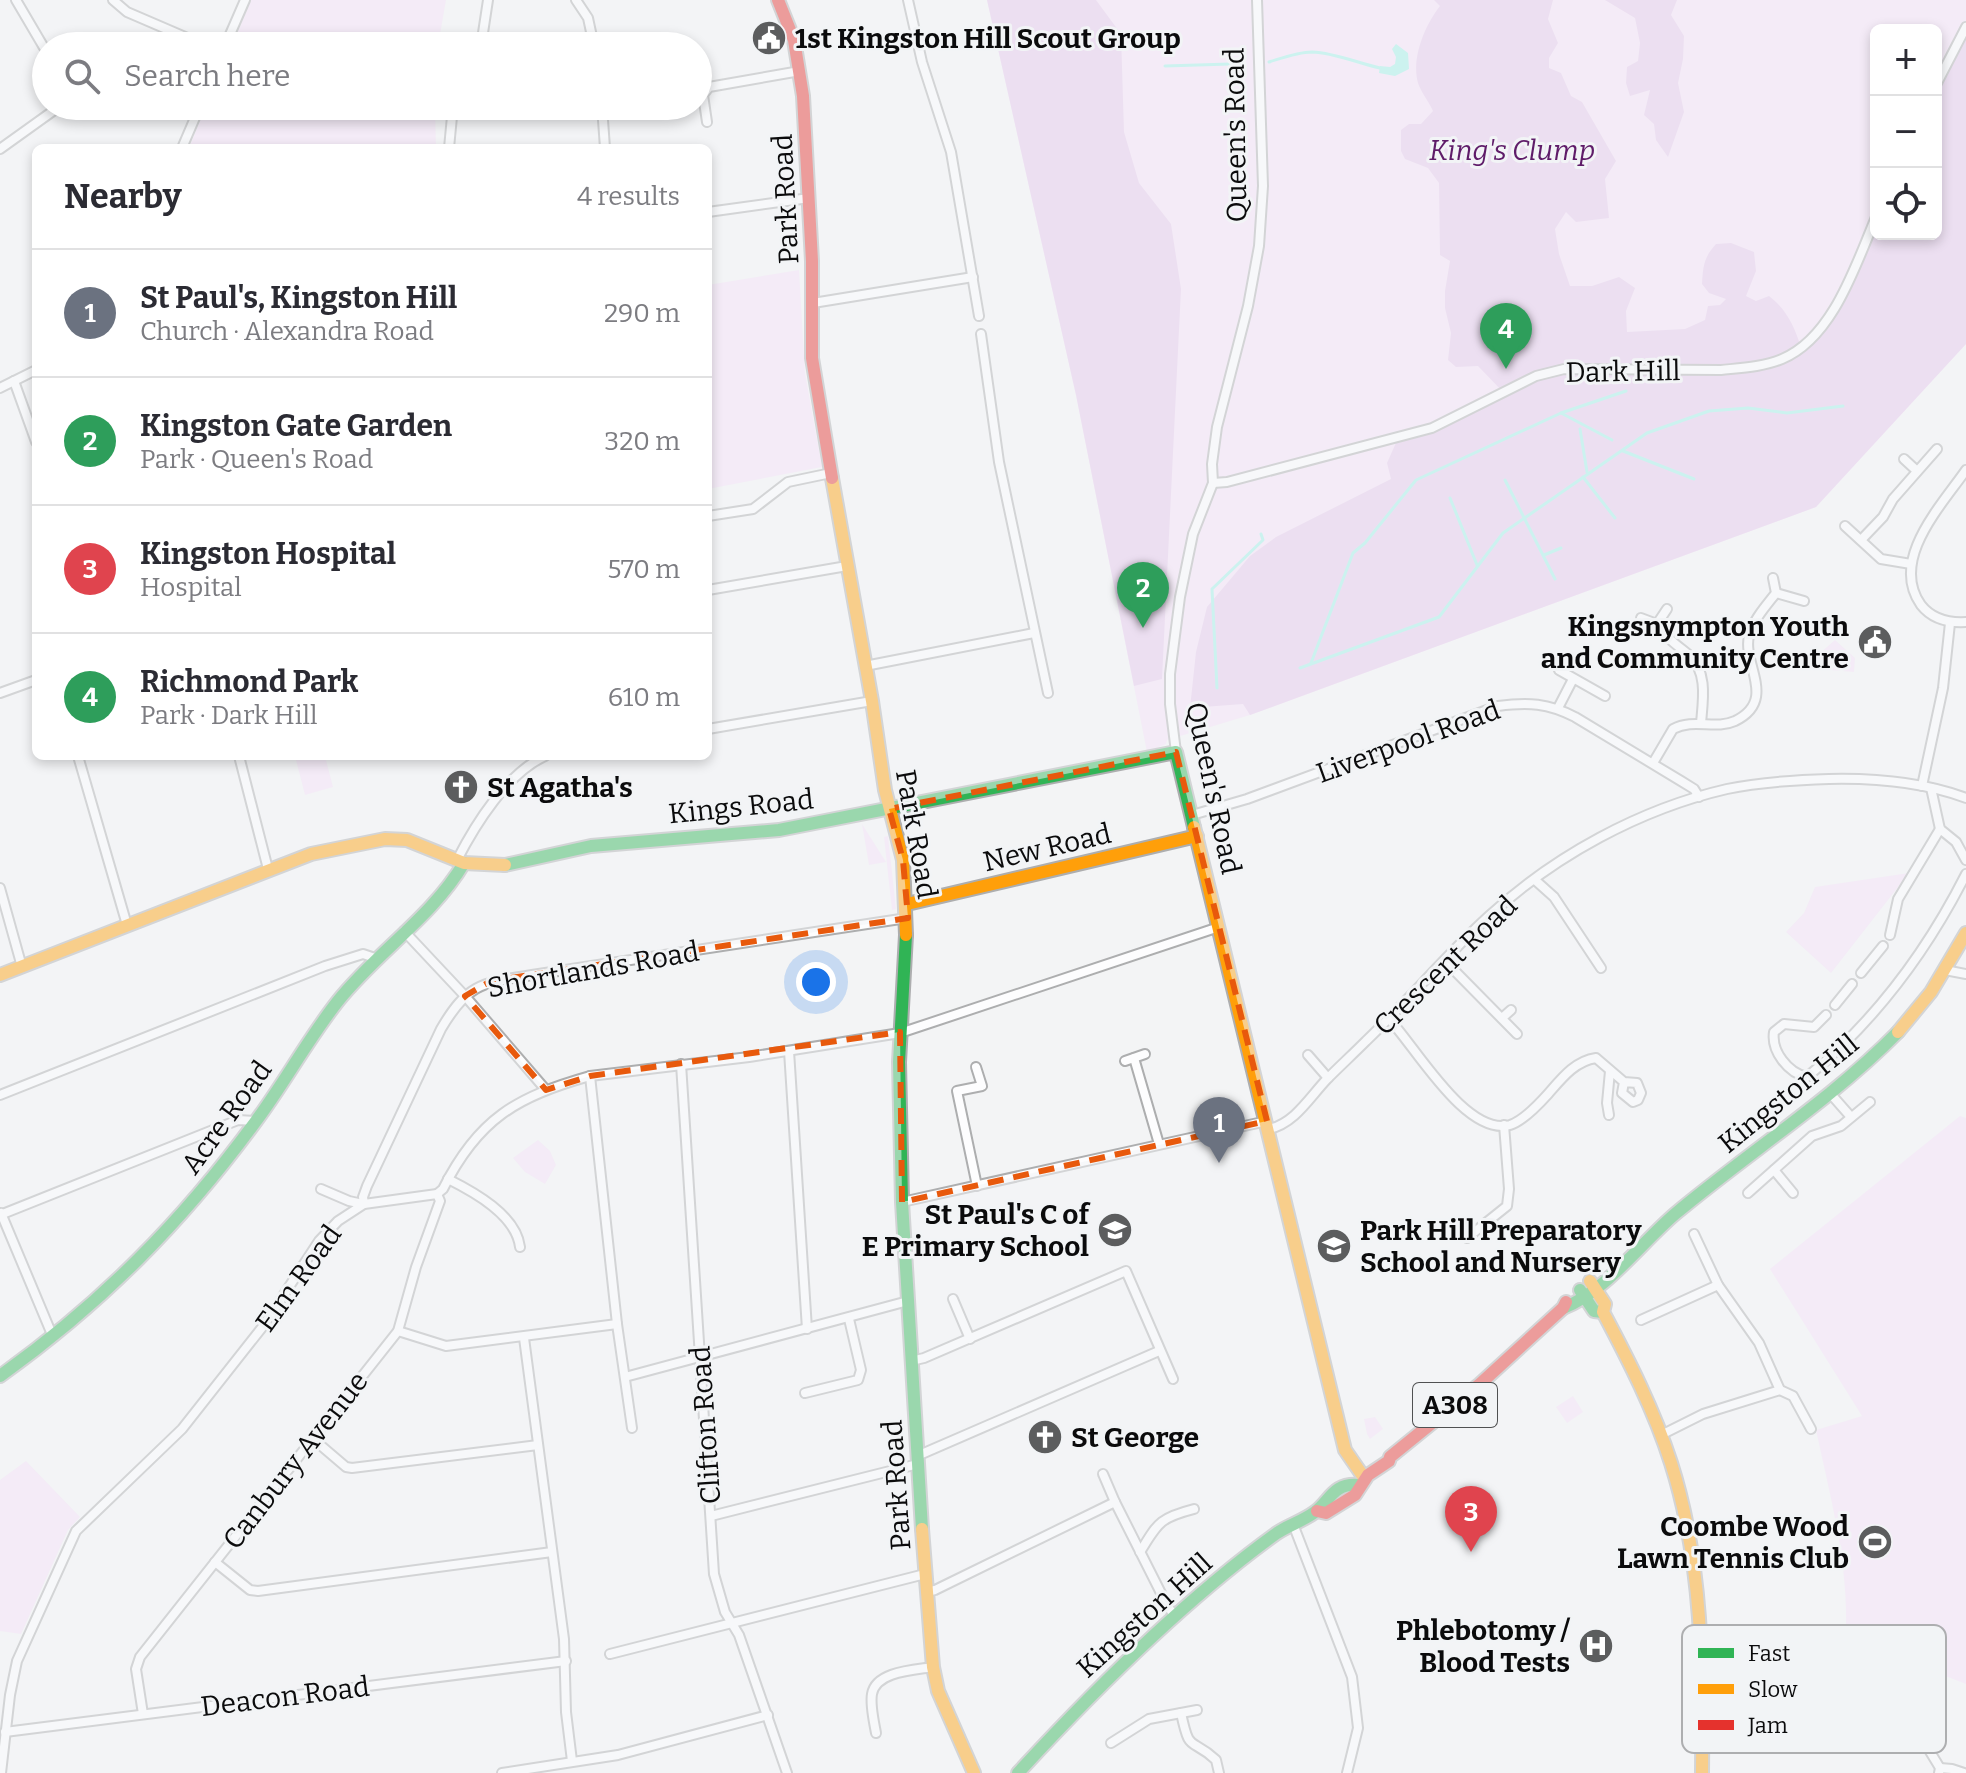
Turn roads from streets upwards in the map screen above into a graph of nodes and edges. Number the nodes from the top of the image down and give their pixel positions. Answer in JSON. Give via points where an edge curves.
{"nodes":[{"id":1,"x":16,"y":0,"type":"edge"},
{"id":2,"x":113,"y":0,"type":"edge"},
{"id":3,"x":245,"y":0,"type":"edge"},
{"id":4,"x":488,"y":0,"type":"edge"},
{"id":5,"x":576,"y":0,"type":"edge"},
{"id":6,"x":778,"y":0,"type":"edge"},
{"id":7,"x":908,"y":0,"type":"edge"},
{"id":8,"x":1257,"y":0,"type":"edge"},
{"id":9,"x":1966,"y":27,"type":"edge"},
{"id":10,"x":35,"y":32,"type":"edge"},
{"id":11,"x":173,"y":32,"type":"edge"},
{"id":12,"x":231,"y":32,"type":"edge"},
{"id":13,"x":483,"y":32,"type":"edge"},
{"id":14,"x":591,"y":32,"type":"edge"},
{"id":15,"x":800,"y":71,"type":"junction"},
{"id":16,"x":1942,"y":73,"type":"edge"},
{"id":17,"x":712,"y":86,"type":"edge"},
{"id":18,"x":40,"y":120,"type":"edge"},
{"id":19,"x":194,"y":120,"type":"edge"},
{"id":20,"x":452,"y":120,"type":"edge"},
{"id":21,"x":603,"y":120,"type":"edge"},
{"id":22,"x":184,"y":144,"type":"edge"},
{"id":23,"x":449,"y":144,"type":"edge"},
{"id":24,"x":605,"y":144,"type":"edge"},
{"id":25,"x":0,"y":149,"type":"edge"},
{"id":26,"x":809,"y":198,"type":"junction"},
{"id":27,"x":712,"y":211,"type":"edge"},
{"id":28,"x":1870,"y":231,"type":"edge"},
{"id":29,"x":973,"y":277,"type":"junction"},
{"id":30,"x":813,"y":303,"type":"junction"},
{"id":31,"x":979,"y":316,"type":"dead end"},
{"id":32,"x":981,"y":334,"type":"dead end"},
{"id":33,"x":32,"y":372,"type":"edge"},
{"id":34,"x":14,"y":381,"type":"junction"},
{"id":35,"x":0,"y":388,"type":"edge"},
{"id":36,"x":32,"y":431,"type":"edge"},
{"id":37,"x":1937,"y":449,"type":"dead end"},
{"id":38,"x":1904,"y":459,"type":"dead end"},
{"id":39,"x":1966,"y":470,"type":"edge"},
{"id":40,"x":1917,"y":471,"type":"junction"},
{"id":41,"x":831,"y":473,"type":"junction"},
{"id":42,"x":1213,"y":483,"type":"junction"},
{"id":43,"x":712,"y":515,"type":"edge"},
{"id":44,"x":1845,"y":526,"type":"dead end"},
{"id":45,"x":1861,"y":540,"type":"junction"},
{"id":46,"x":1911,"y":564,"type":"junction"},
{"id":47,"x":847,"y":566,"type":"junction"},
{"id":48,"x":1773,"y":578,"type":"dead end"},
{"id":49,"x":712,"y":589,"type":"edge"},
{"id":50,"x":1776,"y":593,"type":"junction"},
{"id":51,"x":1804,"y":601,"type":"dead end"},
{"id":52,"x":1667,"y":609,"type":"dead end"},
{"id":53,"x":1641,"y":618,"type":"dead end"},
{"id":54,"x":1966,"y":622,"type":"edge"},
{"id":55,"x":1950,"y":623,"type":"junction"},
{"id":56,"x":1657,"y":624,"type":"junction"},
{"id":57,"x":1034,"y":633,"type":"junction"},
{"id":58,"x":1561,"y":656,"type":"dead end"},
{"id":59,"x":865,"y":666,"type":"junction"},
{"id":60,"x":1573,"y":679,"type":"junction"},
{"id":61,"x":32,"y":681,"type":"edge"},
{"id":62,"x":0,"y":693,"type":"edge"},
{"id":63,"x":1048,"y":693,"type":"dead end"},
{"id":64,"x":1605,"y":696,"type":"dead end"},
{"id":65,"x":872,"y":701,"type":"junction"},
{"id":66,"x":1558,"y":708,"type":"junction"},
{"id":67,"x":1701,"y":723,"type":"junction"},
{"id":68,"x":712,"y":728,"type":"edge"},
{"id":69,"x":1175,"y":745,"type":"junction"},
{"id":70,"x":79,"y":760,"type":"edge"},
{"id":71,"x":240,"y":760,"type":"edge"},
{"id":72,"x":527,"y":760,"type":"edge"},
{"id":73,"x":1653,"y":763,"type":"junction"},
{"id":74,"x":1926,"y":787,"type":"junction"},
{"id":75,"x":1699,"y":797,"type":"junction"},
{"id":76,"x":1966,"y":798,"type":"edge"},
{"id":77,"x":889,"y":809,"type":"junction"},
{"id":78,"x":1192,"y":815,"type":"junction"},
{"id":79,"x":1940,"y":829,"type":"junction"},
{"id":80,"x":1197,"y":836,"type":"junction"},
{"id":81,"x":1966,"y":860,"type":"edge"},
{"id":82,"x":460,"y":862,"type":"junction"},
{"id":83,"x":268,"y":869,"type":"junction"},
{"id":84,"x":1966,"y":874,"type":"edge"},
{"id":85,"x":1535,"y":880,"type":"junction"},
{"id":86,"x":0,"y":888,"type":"edge"},
{"id":87,"x":907,"y":904,"type":"junction"},
{"id":88,"x":907,"y":918,"type":"junction"},
{"id":89,"x":127,"y":925,"type":"junction"},
{"id":90,"x":1219,"y":927,"type":"junction"},
{"id":91,"x":404,"y":931,"type":"junction"},
{"id":92,"x":1966,"y":933,"type":"edge"},
{"id":93,"x":1890,"y":935,"type":"dead end"},
{"id":94,"x":1883,"y":946,"type":"dead end"},
{"id":95,"x":375,"y":958,"type":"junction"},
{"id":96,"x":1445,"y":961,"type":"junction"},
{"id":97,"x":22,"y":967,"type":"junction"},
{"id":98,"x":1601,"y":968,"type":"dead end"},
{"id":99,"x":1945,"y":970,"type":"junction"},
{"id":100,"x":1861,"y":973,"type":"dead end"},
{"id":101,"x":1966,"y":974,"type":"edge"},
{"id":102,"x":0,"y":975,"type":"edge"},
{"id":103,"x":1852,"y":984,"type":"dead end"},
{"id":104,"x":465,"y":996,"type":"junction"},
{"id":105,"x":1835,"y":1005,"type":"dead end"},
{"id":106,"x":1511,"y":1010,"type":"dead end"},
{"id":107,"x":1826,"y":1015,"type":"dead end"},
{"id":108,"x":1502,"y":1018,"type":"junction"},
{"id":109,"x":1389,"y":1019,"type":"junction"},
{"id":110,"x":900,"y":1033,"type":"junction"},
{"id":111,"x":1517,"y":1034,"type":"dead end"},
{"id":112,"x":789,"y":1051,"type":"junction"},
{"id":113,"x":1145,"y":1054,"type":"dead end"},
{"id":114,"x":1308,"y":1055,"type":"dead end"},
{"id":115,"x":681,"y":1064,"type":"junction"},
{"id":116,"x":976,"y":1067,"type":"dead end"},
{"id":117,"x":1610,"y":1071,"type":"junction"},
{"id":118,"x":590,"y":1076,"type":"junction"},
{"id":119,"x":1328,"y":1078,"type":"junction"},
{"id":120,"x":1624,"y":1082,"type":"dead end"},
{"id":121,"x":546,"y":1090,"type":"junction"},
{"id":122,"x":1829,"y":1092,"type":"junction"},
{"id":123,"x":0,"y":1095,"type":"edge"},
{"id":124,"x":1870,"y":1102,"type":"dead end"},
{"id":125,"x":1609,"y":1115,"type":"dead end"},
{"id":126,"x":1851,"y":1117,"type":"junction"},
{"id":127,"x":255,"y":1121,"type":"junction"},
{"id":128,"x":1268,"y":1125,"type":"junction"},
{"id":129,"x":1504,"y":1125,"type":"junction"},
{"id":130,"x":1159,"y":1144,"type":"junction"},
{"id":131,"x":1774,"y":1170,"type":"junction"},
{"id":132,"x":448,"y":1179,"type":"junction"},
{"id":133,"x":977,"y":1186,"type":"junction"},
{"id":134,"x":321,"y":1189,"type":"dead end"},
{"id":135,"x":1748,"y":1193,"type":"dead end"},
{"id":136,"x":1793,"y":1193,"type":"dead end"},
{"id":137,"x":437,"y":1194,"type":"junction"},
{"id":138,"x":902,"y":1202,"type":"junction"},
{"id":139,"x":364,"y":1204,"type":"junction"},
{"id":140,"x":0,"y":1213,"type":"edge"},
{"id":141,"x":1694,"y":1234,"type":"dead end"},
{"id":142,"x":1467,"y":1238,"type":"dead end"},
{"id":143,"x":520,"y":1247,"type":"dead end"},
{"id":144,"x":1718,"y":1285,"type":"junction"},
{"id":145,"x":1588,"y":1289,"type":"junction"},
{"id":146,"x":953,"y":1299,"type":"dead end"},
{"id":147,"x":908,"y":1301,"type":"junction"},
{"id":148,"x":849,"y":1319,"type":"junction"},
{"id":149,"x":1641,"y":1320,"type":"dead end"},
{"id":150,"x":617,"y":1324,"type":"junction"},
{"id":151,"x":807,"y":1329,"type":"junction"},
{"id":152,"x":398,"y":1331,"type":"junction"},
{"id":153,"x":53,"y":1337,"type":"junction"},
{"id":154,"x":524,"y":1338,"type":"junction"},
{"id":155,"x":970,"y":1339,"type":"junction"},
{"id":156,"x":1159,"y":1351,"type":"junction"},
{"id":157,"x":701,"y":1358,"type":"junction"},
{"id":158,"x":911,"y":1361,"type":"junction"},
{"id":159,"x":0,"y":1376,"type":"edge"},
{"id":160,"x":625,"y":1377,"type":"junction"},
{"id":161,"x":1173,"y":1379,"type":"dead end"},
{"id":162,"x":1780,"y":1390,"type":"junction"},
{"id":163,"x":805,"y":1393,"type":"dead end"},
{"id":164,"x":632,"y":1428,"type":"dead end"},
{"id":165,"x":1811,"y":1429,"type":"dead end"},
{"id":166,"x":1661,"y":1435,"type":"junction"},
{"id":167,"x":312,"y":1438,"type":"junction"},
{"id":168,"x":538,"y":1445,"type":"junction"},
{"id":169,"x":918,"y":1460,"type":"junction"},
{"id":170,"x":1103,"y":1474,"type":"dead end"},
{"id":171,"x":1362,"y":1482,"type":"junction"},
{"id":172,"x":1115,"y":1502,"type":"junction"},
{"id":173,"x":1194,"y":1509,"type":"dead end"},
{"id":174,"x":711,"y":1516,"type":"junction"},
{"id":175,"x":1293,"y":1524,"type":"junction"},
{"id":176,"x":552,"y":1552,"type":"junction"},
{"id":177,"x":1140,"y":1552,"type":"junction"},
{"id":178,"x":215,"y":1562,"type":"junction"},
{"id":179,"x":925,"y":1574,"type":"junction"},
{"id":180,"x":927,"y":1592,"type":"junction"},
{"id":181,"x":1176,"y":1617,"type":"junction"},
{"id":182,"x":733,"y":1623,"type":"junction"},
{"id":183,"x":1700,"y":1625,"type":"edge"},
{"id":184,"x":610,"y":1654,"type":"dead end"},
{"id":185,"x":566,"y":1661,"type":"junction"},
{"id":186,"x":933,"y":1667,"type":"junction"},
{"id":187,"x":1197,"y":1710,"type":"dead end"},
{"id":188,"x":1181,"y":1713,"type":"junction"},
{"id":189,"x":143,"y":1714,"type":"junction"},
{"id":190,"x":768,"y":1715,"type":"junction"},
{"id":191,"x":5,"y":1732,"type":"junction"},
{"id":192,"x":876,"y":1733,"type":"dead end"},
{"id":193,"x":1111,"y":1743,"type":"dead end"},
{"id":194,"x":1702,"y":1753,"type":"edge"},
{"id":195,"x":1930,"y":1753,"type":"edge"},
{"id":196,"x":572,"y":1761,"type":"junction"},
{"id":197,"x":1939,"y":1771,"type":"edge"},
{"id":198,"x":1,"y":1773,"type":"edge"},
{"id":199,"x":502,"y":1773,"type":"edge"},
{"id":200,"x":787,"y":1773,"type":"edge"},
{"id":201,"x":974,"y":1773,"type":"edge"},
{"id":202,"x":1018,"y":1773,"type":"edge"},
{"id":203,"x":1219,"y":1773,"type":"edge"},
{"id":204,"x":1347,"y":1773,"type":"edge"},
{"id":205,"x":1702,"y":1773,"type":"edge"},
{"id":206,"x":1964,"y":1773,"type":"edge"}],
"edges":[{"from":1,"to":10,"type":"street"},
{"from":2,"to":11,"type":"street","via":[[127,12]]},
{"from":3,"to":12,"type":"street"},
{"from":4,"to":13,"type":"street"},
{"from":5,"to":14,"type":"street"},
{"from":6,"to":15,"type":"street","name":"Park Road"},
{"from":7,"to":29,"type":"street","via":[[944,128]]},
{"from":8,"to":42,"type":"street","name":"Queen's Road","via":[[1263,186],[1259,246],[1217,427]]},
{"from":9,"to":16,"type":"street"},
{"from":15,"to":17,"type":"street"},
{"from":15,"to":26,"type":"street","name":"Park Road"},
{"from":18,"to":25,"type":"street"},
{"from":19,"to":22,"type":"street"},
{"from":20,"to":23,"type":"street"},
{"from":21,"to":24,"type":"street"},
{"from":26,"to":27,"type":"street"},
{"from":26,"to":30,"type":"street","name":"Park Road"},
{"from":28,"to":42,"type":"street","name":"Dark Hill","via":[[1845,290],[1814,336],[1781,359],[1721,370],[1564,369],[1536,376],[1432,428]]},
{"from":29,"to":30,"type":"street"},
{"from":29,"to":31,"type":"street"},
{"from":30,"to":41,"type":"street","name":"Park Road","via":[[813,371]]},
{"from":32,"to":57,"type":"street"},
{"from":33,"to":34,"type":"street"},
{"from":34,"to":35,"type":"street"},
{"from":34,"to":36,"type":"street"},
{"from":37,"to":40,"type":"street"},
{"from":38,"to":40,"type":"street"},
{"from":39,"to":46,"type":"street","via":[[1927,526]]},
{"from":40,"to":45,"type":"street"},
{"from":41,"to":43,"type":"street","via":[[788,482],[753,509]]},
{"from":41,"to":47,"type":"street","name":"Park Road"},
{"from":42,"to":69,"type":"street","name":"Queen's Road","via":[[1193,534],[1180,597],[1170,674]]},
{"from":44,"to":45,"type":"street"},
{"from":45,"to":46,"type":"street","via":[[1881,559]]},
{"from":46,"to":55,"type":"street","via":[[1915,596],[1926,611]]},
{"from":47,"to":49,"type":"street"},
{"from":47,"to":59,"type":"street","name":"Park Road"},
{"from":48,"to":50,"type":"street"},
{"from":50,"to":51,"type":"street"},
{"from":50,"to":67,"type":"street","via":[[1748,637],[1757,678],[1754,700],[1731,723]]},
{"from":52,"to":56,"type":"street"},
{"from":53,"to":56,"type":"street"},
{"from":54,"to":55,"type":"street"},
{"from":55,"to":74,"type":"street"},
{"from":56,"to":67,"type":"street","via":[[1700,668]]},
{"from":57,"to":59,"type":"street"},
{"from":57,"to":63,"type":"street"},
{"from":58,"to":60,"type":"street","via":[[1557,667]]},
{"from":59,"to":65,"type":"street","name":"Park Road"},
{"from":60,"to":64,"type":"street"},
{"from":60,"to":66,"type":"street"},
{"from":61,"to":62,"type":"street"},
{"from":65,"to":68,"type":"street"},
{"from":65,"to":77,"type":"street","name":"Park Road"},
{"from":66,"to":73,"type":"street","name":"Liverpool Road"},
{"from":66,"to":78,"type":"street","name":"Liverpool Road","via":[[1535,703],[1498,706]]},
{"from":67,"to":73,"type":"street","via":[[1673,729]]},
{"from":69,"to":77,"type":"street","name":"Kings Road"},
{"from":69,"to":78,"type":"street","name":"Queen's Road"},
{"from":70,"to":89,"type":"street"},
{"from":71,"to":83,"type":"street"},
{"from":72,"to":82,"type":"street","via":[[476,825]]},
{"from":73,"to":75,"type":"street","name":"Liverpool Road"},
{"from":74,"to":75,"type":"street","name":"Crescent Road","via":[[1861,779],[1800,780]]},
{"from":74,"to":76,"type":"street","name":"Crescent Road"},
{"from":74,"to":79,"type":"street"},
{"from":75,"to":85,"type":"street","name":"Crescent Road","via":[[1598,839]]},
{"from":77,"to":82,"type":"street","name":"Kings Road","via":[[779,830],[591,846],[507,865]]},
{"from":77,"to":87,"type":"street","name":"Park Road","via":[[903,860]]},
{"from":78,"to":80,"type":"street","name":"Queen's Road"},
{"from":79,"to":81,"type":"street"},
{"from":79,"to":93,"type":"street","via":[[1898,899]]},
{"from":80,"to":87,"type":"street","name":"New Road"},
{"from":80,"to":90,"type":"street","name":"Queen's Road"},
{"from":82,"to":83,"type":"street","name":"Kings Road","via":[[407,840],[385,839]]},
{"from":82,"to":91,"type":"street","name":"Acre Road","via":[[449,888]]},
{"from":83,"to":89,"type":"street","name":"Kings Road"},
{"from":84,"to":107,"type":"street","via":[[1912,965],[1868,1019],[1807,1077],[1794,1073],[1777,1053],[1774,1032],[1784,1024],[1814,1027]]},
{"from":85,"to":96,"type":"street","name":"Crescent Road","via":[[1490,914]]},
{"from":85,"to":98,"type":"street","via":[[1554,897]]},
{"from":86,"to":97,"type":"street"},
{"from":87,"to":88,"type":"street","name":"Park Road"},
{"from":88,"to":104,"type":"street","name":"Shortlands Road","via":[[491,981]]},
{"from":88,"to":110,"type":"street","name":"Park Road"},
{"from":89,"to":97,"type":"street","name":"Kings Road"},
{"from":90,"to":110,"type":"street"},
{"from":90,"to":128,"type":"street","name":"Queen's Road"},
{"from":91,"to":95,"type":"street","name":"Acre Road"},
{"from":91,"to":104,"type":"street"},
{"from":92,"to":99,"type":"street","name":"Kingston Hill","number":"A308"},
{"from":94,"to":100,"type":"street"},
{"from":95,"to":123,"type":"street","via":[[363,954],[325,966]]},
{"from":95,"to":127,"type":"street","name":"Acre Road","via":[[336,1004]]},
{"from":96,"to":108,"type":"street"},
{"from":96,"to":109,"type":"street","name":"Crescent Road"},
{"from":97,"to":102,"type":"street","name":"Kings Road"},
{"from":99,"to":101,"type":"street"},
{"from":99,"to":122,"type":"street","name":"Kingston Hill","number":"A308","via":[[1907,1024]]},
{"from":103,"to":105,"type":"street"},
{"from":104,"to":121,"type":"street"},
{"from":104,"to":139,"type":"street","name":"Shortlands Road","via":[[441,1029],[367,1186]]},
{"from":106,"to":108,"type":"street"},
{"from":108,"to":111,"type":"street"},
{"from":109,"to":119,"type":"street","name":"Crescent Road"},
{"from":109,"to":129,"type":"street","via":[[1476,1119]]},
{"from":110,"to":112,"type":"street"},
{"from":110,"to":138,"type":"street","name":"Park Road"},
{"from":112,"to":115,"type":"street"},
{"from":112,"to":151,"type":"street"},
{"from":113,"to":130,"type":"street","via":[[1129,1060]]},
{"from":114,"to":119,"type":"street"},
{"from":115,"to":118,"type":"street"},
{"from":115,"to":157,"type":"street","name":"Clifton Road"},
{"from":116,"to":133,"type":"street","via":[[982,1086],[957,1091]]},
{"from":117,"to":120,"type":"street"},
{"from":117,"to":125,"type":"street"},
{"from":117,"to":129,"type":"street","via":[[1596,1058],[1582,1060],[1540,1103],[1512,1125]]},
{"from":118,"to":121,"type":"street"},
{"from":118,"to":150,"type":"street"},
{"from":119,"to":128,"type":"street","name":"Crescent Road","via":[[1290,1120],[1282,1126]]},
{"from":121,"to":132,"type":"street","via":[[483,1129]]},
{"from":122,"to":126,"type":"street"},
{"from":122,"to":145,"type":"street","name":"Kingston Hill","number":"A308","via":[[1673,1215],[1608,1280]]},
{"from":124,"to":126,"type":"street"},
{"from":126,"to":131,"type":"street","via":[[1812,1136]]},
{"from":127,"to":140,"type":"street","via":[[238,1120]]},
{"from":127,"to":153,"type":"street","name":"Acre Road","via":[[189,1207]]},
{"from":128,"to":130,"type":"street"},
{"from":128,"to":171,"type":"street","name":"Queen's Road","via":[[1345,1450]]},
{"from":129,"to":142,"type":"street","via":[[1507,1206]]},
{"from":130,"to":133,"type":"street"},
{"from":131,"to":135,"type":"street"},
{"from":131,"to":136,"type":"street"},
{"from":132,"to":137,"type":"street"},
{"from":132,"to":143,"type":"street","via":[[490,1203],[514,1229]]},
{"from":133,"to":138,"type":"street"},
{"from":134,"to":139,"type":"street"},
{"from":137,"to":139,"type":"street","name":"Elm Road"},
{"from":137,"to":152,"type":"street","name":"Canbury Avenue","via":[[440,1201]]},
{"from":138,"to":147,"type":"street","name":"Park Road"},
{"from":139,"to":191,"type":"street","name":"Elm Road","via":[[319,1241],[270,1318],[182,1429],[76,1531],[17,1661]]},
{"from":140,"to":153,"type":"street"},
{"from":141,"to":144,"type":"street"},
{"from":144,"to":149,"type":"street"},
{"from":144,"to":162,"type":"street","via":[[1759,1343]]},
{"from":145,"to":166,"type":"street","via":[[1605,1304],[1603,1312]]},
{"from":145,"to":171,"type":"street","name":"Kingston Hill","number":"A308"},
{"from":146,"to":155,"type":"street"},
{"from":147,"to":148,"type":"street"},
{"from":147,"to":158,"type":"street","name":"Park Road"},
{"from":148,"to":151,"type":"street"},
{"from":148,"to":163,"type":"street","via":[[861,1370],[858,1380]]},
{"from":150,"to":154,"type":"street"},
{"from":150,"to":160,"type":"street"},
{"from":151,"to":157,"type":"street"},
{"from":152,"to":154,"type":"street","via":[[446,1346]]},
{"from":152,"to":167,"type":"street","name":"Canbury Avenue"},
{"from":153,"to":159,"type":"street","name":"Acre Road"},
{"from":154,"to":168,"type":"street"},
{"from":155,"to":156,"type":"street","via":[[1126,1271]]},
{"from":155,"to":158,"type":"street"},
{"from":156,"to":161,"type":"street"},
{"from":156,"to":169,"type":"street"},
{"from":157,"to":160,"type":"street"},
{"from":157,"to":174,"type":"street","name":"Clifton Road"},
{"from":158,"to":169,"type":"street","name":"Park Road"},
{"from":160,"to":164,"type":"street"},
{"from":162,"to":165,"type":"street","via":[[1793,1396]]},
{"from":162,"to":166,"type":"street","via":[[1703,1414]]},
{"from":166,"to":183,"type":"street","via":[[1684,1512]]},
{"from":167,"to":168,"type":"street","via":[[352,1468]]},
{"from":167,"to":178,"type":"street","name":"Canbury Avenue"},
{"from":168,"to":176,"type":"street"},
{"from":169,"to":174,"type":"street"},
{"from":169,"to":179,"type":"street","name":"Park Road"},
{"from":170,"to":172,"type":"street"},
{"from":171,"to":175,"type":"street","name":"Kingston Hill","number":"A308","via":[[1342,1487],[1317,1511]]},
{"from":172,"to":177,"type":"street"},
{"from":172,"to":180,"type":"street"},
{"from":173,"to":177,"type":"street","via":[[1158,1522]]},
{"from":174,"to":182,"type":"street","name":"Clifton Road","via":[[714,1574]]},
{"from":175,"to":181,"type":"street","name":"Kingston Hill","number":"A308"},
{"from":175,"to":204,"type":"street","via":[[1352,1677],[1358,1728]]},
{"from":176,"to":178,"type":"street","via":[[258,1591]]},
{"from":176,"to":185,"type":"street"},
{"from":177,"to":181,"type":"street"},
{"from":178,"to":189,"type":"street","name":"Canbury Avenue","via":[[140,1657],[136,1669]]},
{"from":179,"to":180,"type":"street","name":"Park Road"},
{"from":179,"to":182,"type":"street"},
{"from":180,"to":186,"type":"street","name":"Park Road"},
{"from":181,"to":202,"type":"street","name":"Kingston Hill","number":"A308","via":[[1084,1701]]},
{"from":182,"to":184,"type":"street"},
{"from":182,"to":190,"type":"street","name":"Clifton Road"},
{"from":185,"to":189,"type":"street","name":"Deacon Road"},
{"from":185,"to":196,"type":"street"},
{"from":186,"to":192,"type":"street","via":[[893,1675],[877,1685],[872,1694]]},
{"from":186,"to":201,"type":"street","name":"Park Road"},
{"from":187,"to":188,"type":"street"},
{"from":188,"to":193,"type":"street","via":[[1149,1719]]},
{"from":188,"to":203,"type":"street","via":[[1187,1740],[1216,1760]]},
{"from":189,"to":191,"type":"street","name":"Deacon Road"},
{"from":190,"to":196,"type":"street","via":[[618,1755]]},
{"from":190,"to":200,"type":"street","name":"Clifton Road"},
{"from":191,"to":198,"type":"street","name":"Elm Road"},
{"from":194,"to":205,"type":"street"},
{"from":195,"to":197,"type":"street"},
{"from":196,"to":199,"type":"street"},
{"from":197,"to":206,"type":"street"}]}
